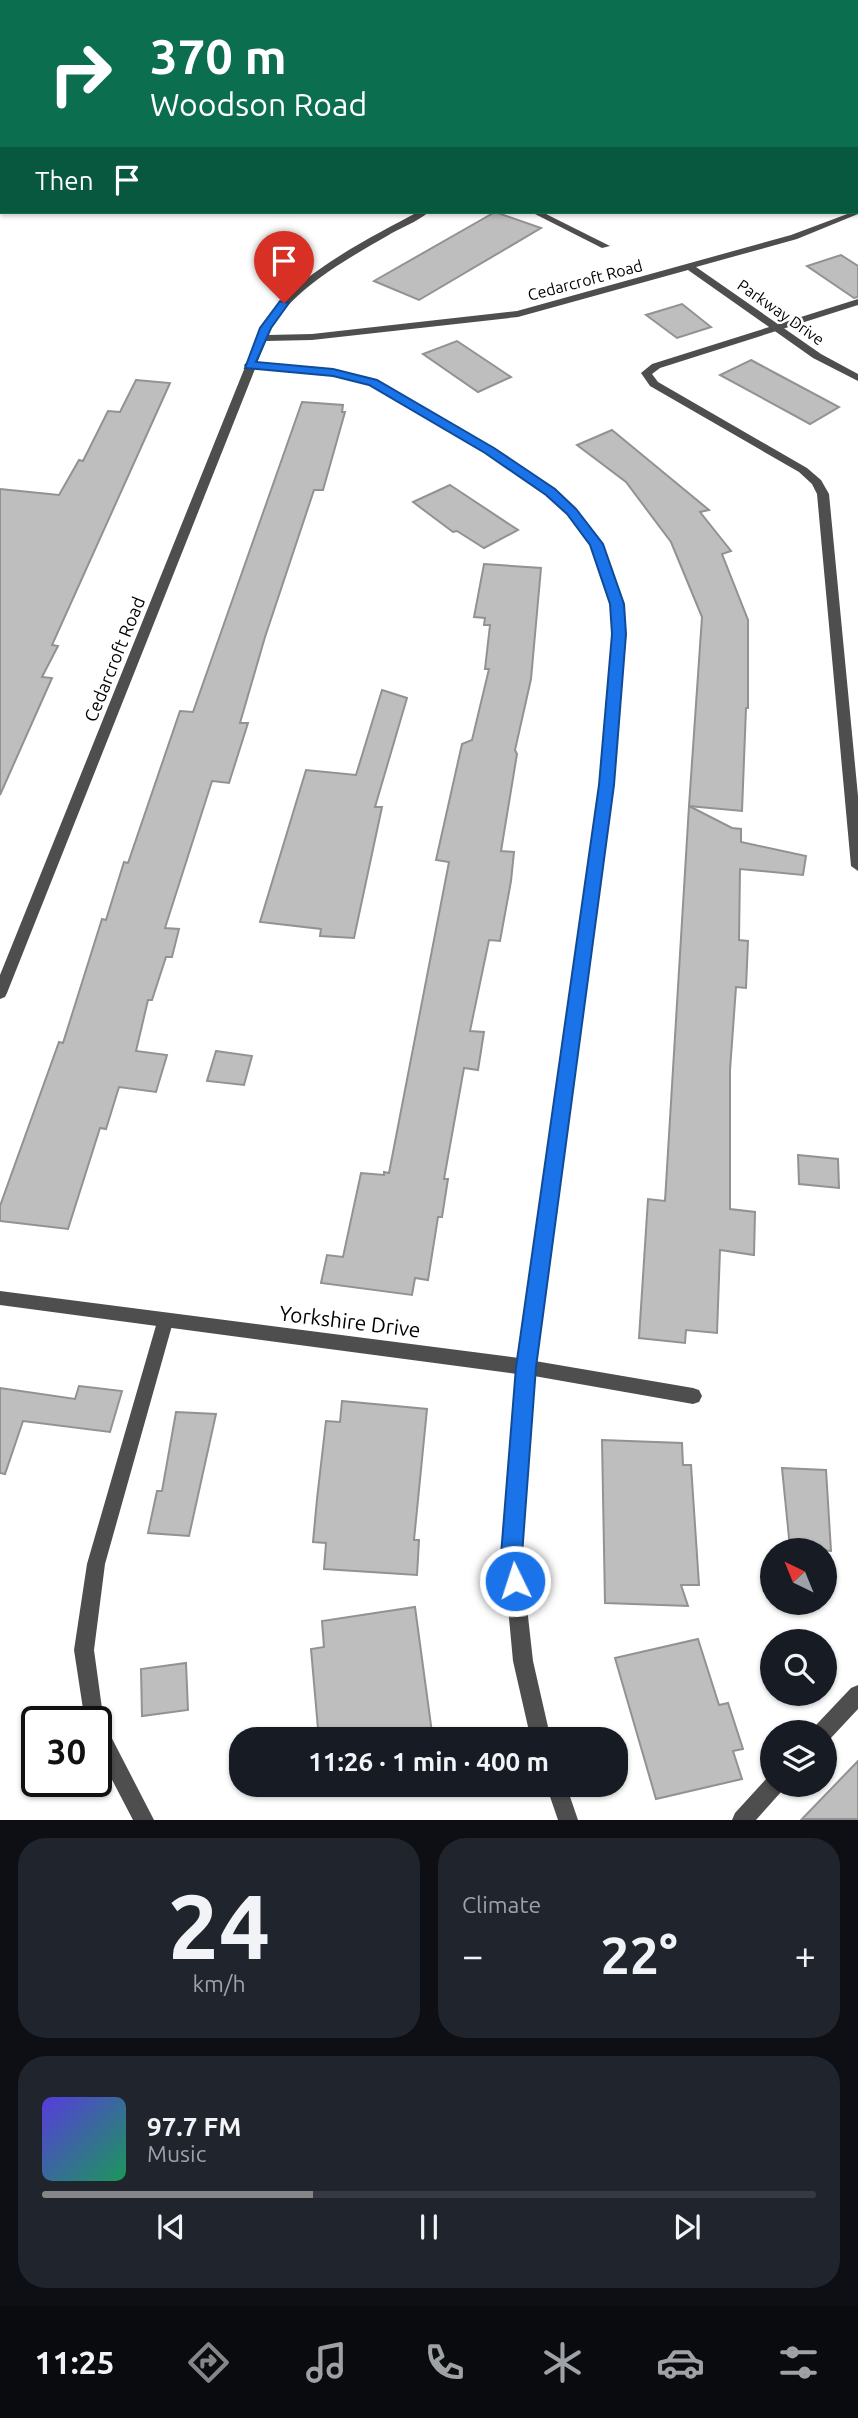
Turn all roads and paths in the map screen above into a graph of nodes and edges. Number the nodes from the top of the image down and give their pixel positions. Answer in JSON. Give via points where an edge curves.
{"nodes":[{"id":1,"x":421,"y":214,"type":"edge"},
{"id":2,"x":539,"y":214,"type":"edge"},
{"id":3,"x":850,"y":214,"type":"edge"},
{"id":4,"x":606,"y":246,"type":"dead end"},
{"id":5,"x":690,"y":267,"type":"junction"},
{"id":6,"x":858,"y":302,"type":"edge"},
{"id":7,"x":778,"y":329,"type":"junction"},
{"id":8,"x":261,"y":338,"type":"junction"},
{"id":9,"x":249,"y":365,"type":"junction"},
{"id":10,"x":858,"y":378,"type":"edge"},
{"id":11,"x":858,"y":866,"type":"edge"},
{"id":12,"x":0,"y":993,"type":"edge"},
{"id":13,"x":0,"y":1298,"type":"edge"},
{"id":14,"x":165,"y":1322,"type":"junction"},
{"id":15,"x":526,"y":1367,"type":"junction"},
{"id":16,"x":693,"y":1396,"type":"dead end"},
{"id":17,"x":858,"y":1695,"type":"edge"},
{"id":18,"x":93,"y":1706,"type":"edge"},
{"id":19,"x":834,"y":1720,"type":"edge"},
{"id":20,"x":538,"y":1727,"type":"edge"},
{"id":21,"x":112,"y":1758,"type":"edge"},
{"id":22,"x":560,"y":1797,"type":"edge"},
{"id":23,"x":763,"y":1797,"type":"edge"},
{"id":24,"x":144,"y":1819,"type":"edge"},
{"id":25,"x":568,"y":1819,"type":"edge"},
{"id":26,"x":742,"y":1819,"type":"edge"}],
"edges":[{"from":1,"to":8,"type":"street","name":"Cedarcroft Road","via":[[307,285],[273,315]]},
{"from":2,"to":4,"type":"street"},
{"from":3,"to":5,"type":"street","name":"Cedarcroft Road","via":[[794,237]]},
{"from":5,"to":7,"type":"street","name":"Parkway Drive"},
{"from":5,"to":8,"type":"street","name":"Cedarcroft Road","via":[[518,314],[312,337]]},
{"from":6,"to":7,"type":"street"},
{"from":7,"to":10,"type":"street","name":"Parkway Drive"},
{"from":7,"to":11,"type":"street","via":[[646,373],[654,384],[803,470],[823,494]]},
{"from":8,"to":9,"type":"street","name":"Cedarcroft Road"},
{"from":9,"to":12,"type":"street","name":"Cedarcroft Road"},
{"from":9,"to":15,"type":"street","via":[[333,373],[373,383],[439,419],[551,492],[572,511],[596,544],[611,579],[619,634],[607,785]]},
{"from":13,"to":14,"type":"street","name":"Yorkshire Drive"},
{"from":14,"to":15,"type":"street","name":"Yorkshire Drive"},
{"from":14,"to":18,"type":"street","via":[[96,1564],[84,1650]]},
{"from":15,"to":16,"type":"street","name":"Yorkshire Drive"},
{"from":15,"to":20,"type":"street","via":[[512,1555],[523,1661]]},
{"from":17,"to":19,"type":"street"},
{"from":21,"to":24,"type":"street"},
{"from":22,"to":25,"type":"street"},
{"from":23,"to":26,"type":"street"}]}
